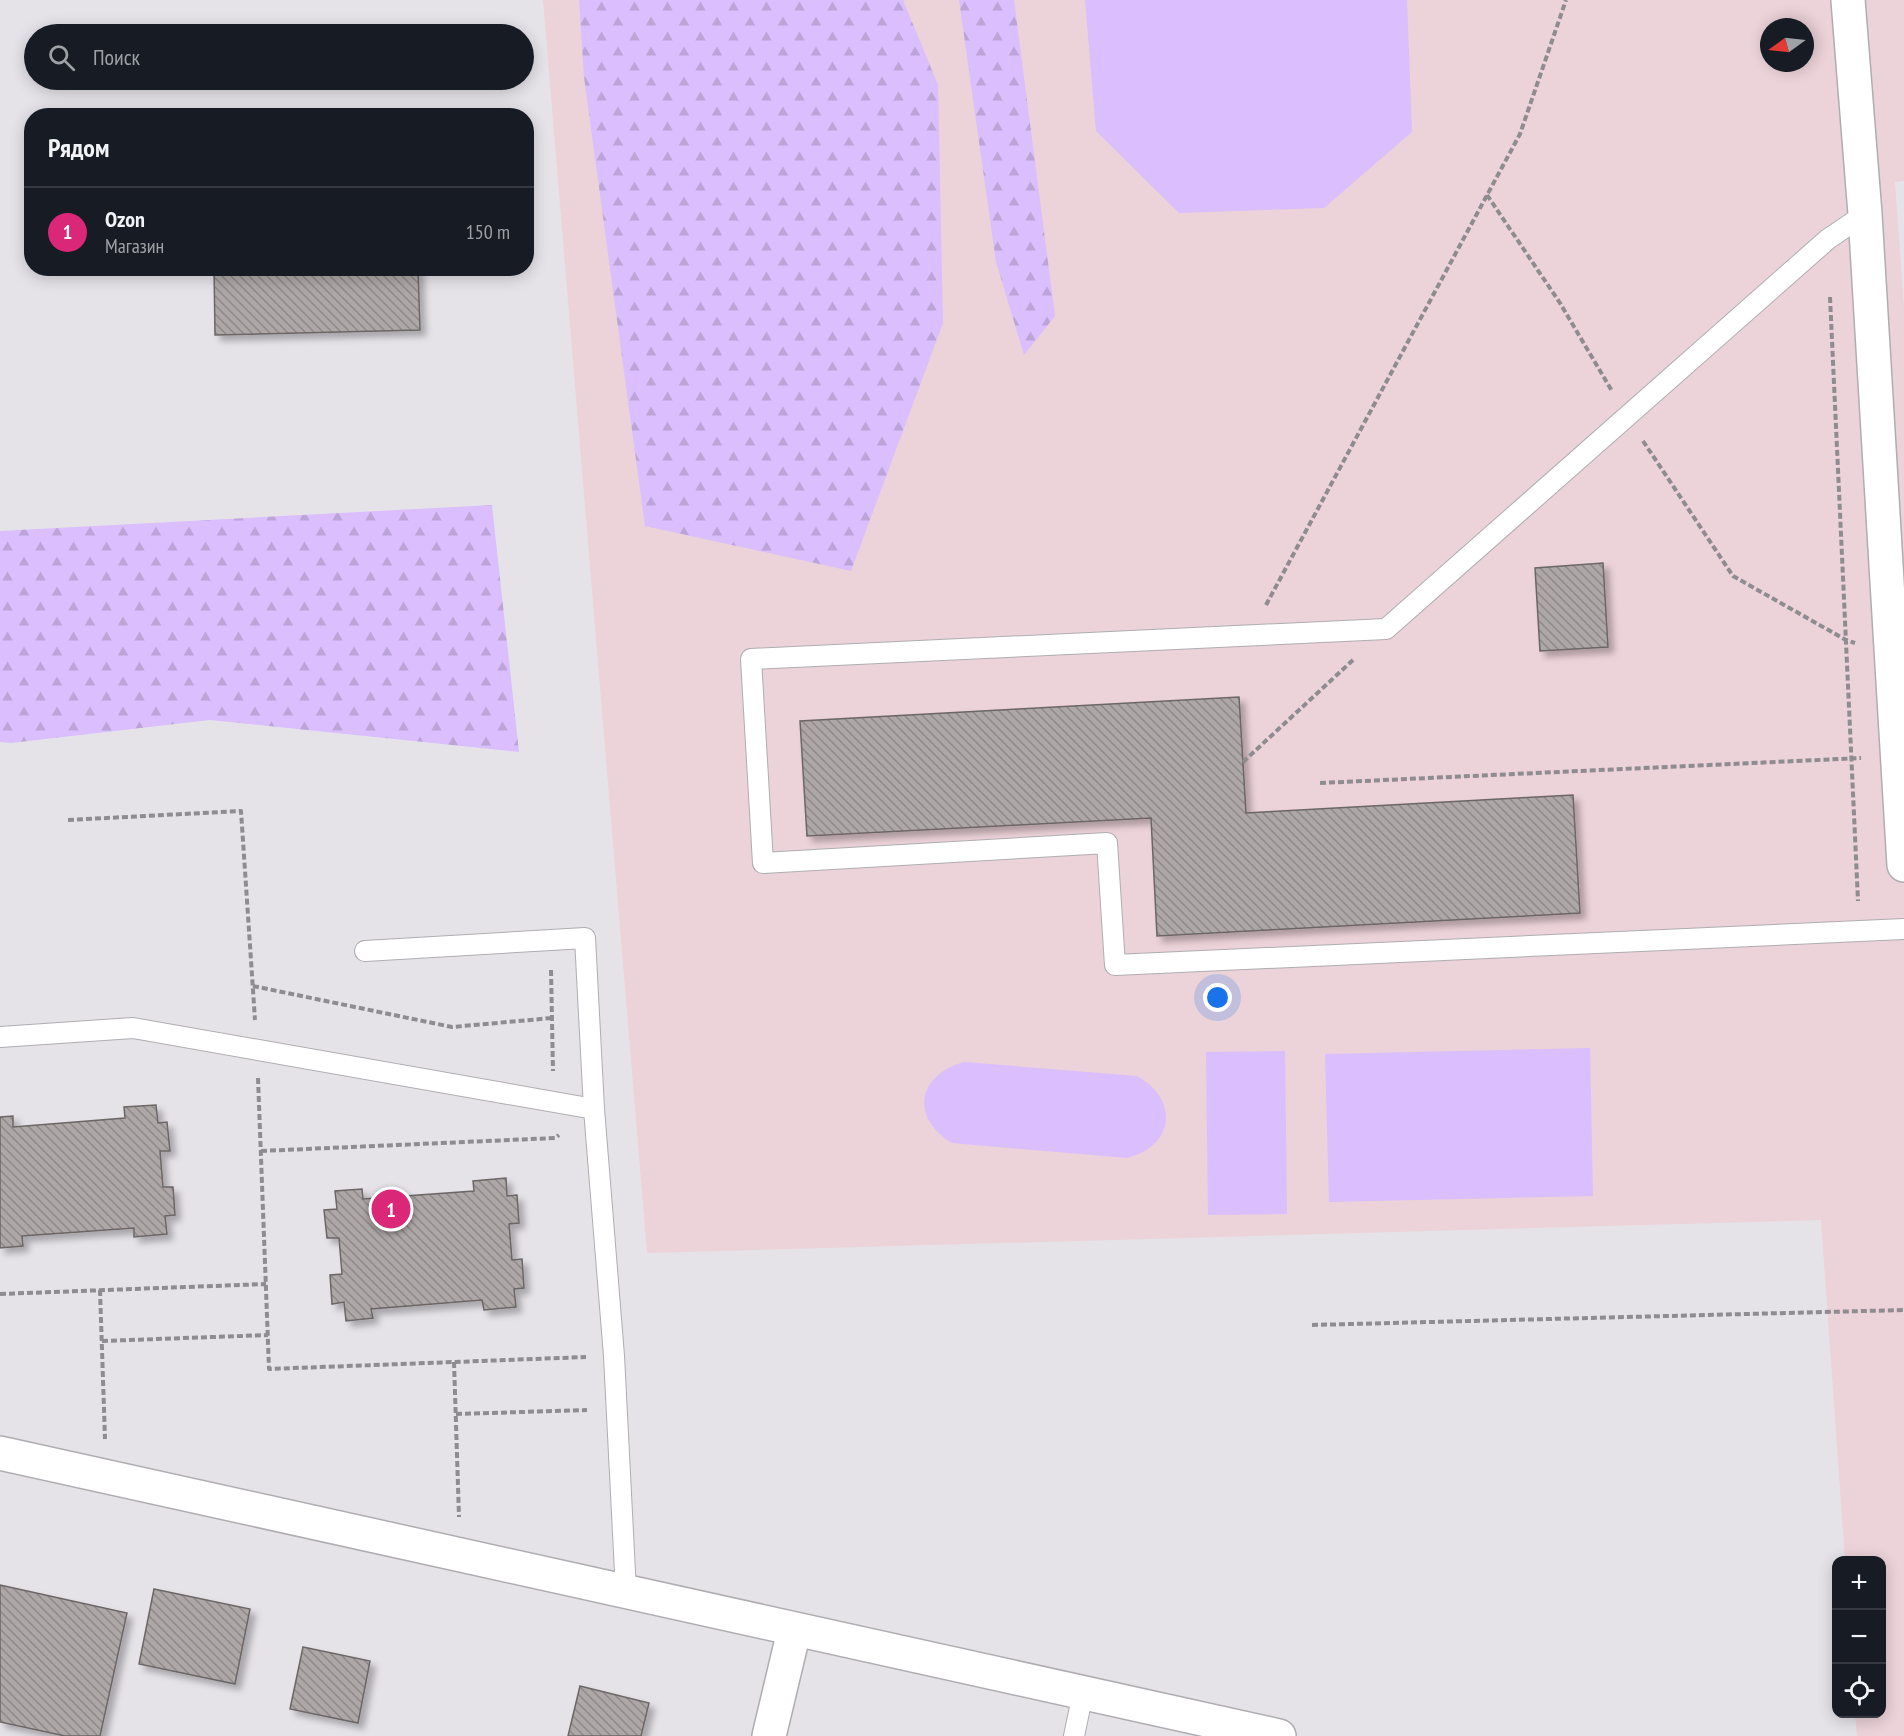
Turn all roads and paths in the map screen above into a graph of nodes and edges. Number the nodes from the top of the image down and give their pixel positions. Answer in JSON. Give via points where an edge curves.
{"nodes":[{"id":1,"x":1566,"y":0,"type":"edge"},
{"id":2,"x":1848,"y":0,"type":"edge"},
{"id":3,"x":1487,"y":195,"type":"junction"},
{"id":4,"x":1865,"y":214,"type":"junction"},
{"id":5,"x":1828,"y":239,"type":"junction"},
{"id":6,"x":1627,"y":417,"type":"junction"},
{"id":7,"x":1895,"y":572,"type":"edge"},
{"id":8,"x":1386,"y":629,"type":"junction"},
{"id":9,"x":1250,"y":636,"type":"junction"},
{"id":10,"x":1846,"y":640,"type":"junction"},
{"id":11,"x":1898,"y":656,"type":"edge"},
{"id":12,"x":1897,"y":756,"type":"junction"},
{"id":13,"x":1851,"y":759,"type":"junction"},
{"id":14,"x":1243,"y":762,"type":"dead end"},
{"id":15,"x":1320,"y":783,"type":"dead end"},
{"id":16,"x":68,"y":820,"type":"dead end"},
{"id":17,"x":1904,"y":865,"type":"edge"},
{"id":18,"x":1904,"y":929,"type":"edge"},
{"id":19,"x":1859,"y":931,"type":"junction"},
{"id":20,"x":551,"y":940,"type":"junction"},
{"id":21,"x":365,"y":951,"type":"dead end"},
{"id":22,"x":253,"y":986,"type":"junction"},
{"id":23,"x":552,"y":1018,"type":"junction"},
{"id":24,"x":0,"y":1037,"type":"edge"},
{"id":25,"x":257,"y":1050,"type":"junction"},
{"id":26,"x":554,"y":1102,"type":"junction"},
{"id":27,"x":594,"y":1109,"type":"junction"},
{"id":28,"x":555,"y":1138,"type":"junction"},
{"id":29,"x":261,"y":1150,"type":"junction"},
{"id":30,"x":266,"y":1284,"type":"junction"},
{"id":31,"x":100,"y":1290,"type":"junction"},
{"id":32,"x":0,"y":1294,"type":"edge"},
{"id":33,"x":1904,"y":1310,"type":"edge"},
{"id":34,"x":1312,"y":1325,"type":"dead end"},
{"id":35,"x":268,"y":1335,"type":"junction"},
{"id":36,"x":102,"y":1341,"type":"junction"},
{"id":37,"x":614,"y":1356,"type":"junction"},
{"id":38,"x":454,"y":1362,"type":"junction"},
{"id":39,"x":617,"y":1408,"type":"junction"},
{"id":40,"x":456,"y":1414,"type":"junction"},
{"id":41,"x":0,"y":1453,"type":"edge"},
{"id":42,"x":107,"y":1475,"type":"junction"},
{"id":43,"x":461,"y":1556,"type":"junction"},
{"id":44,"x":626,"y":1592,"type":"junction"},
{"id":45,"x":794,"y":1631,"type":"junction"},
{"id":46,"x":1083,"y":1693,"type":"junction"},
{"id":47,"x":769,"y":1736,"type":"edge"},
{"id":48,"x":1074,"y":1736,"type":"edge"},
{"id":49,"x":1279,"y":1736,"type":"edge"}],
"edges":[{"from":1,"to":3,"type":"path","via":[[1520,134]]},
{"from":2,"to":4,"type":"street"},
{"from":3,"to":6,"type":"path","via":[[1560,303]]},
{"from":3,"to":9,"type":"path"},
{"from":4,"to":5,"type":"lane"},
{"from":4,"to":7,"type":"street"},
{"from":5,"to":6,"type":"lane"},
{"from":5,"to":10,"type":"path"},
{"from":6,"to":8,"type":"lane"},
{"from":6,"to":10,"type":"path","via":[[1733,576]]},
{"from":7,"to":11,"type":"street"},
{"from":8,"to":9,"type":"lane"},
{"from":8,"to":14,"type":"path"},
{"from":9,"to":19,"type":"lane","via":[[751,659],[763,864],[1107,843],[1115,965]]},
{"from":10,"to":11,"type":"path"},
{"from":10,"to":13,"type":"path"},
{"from":11,"to":12,"type":"street"},
{"from":12,"to":13,"type":"path"},
{"from":12,"to":17,"type":"street"},
{"from":13,"to":15,"type":"path"},
{"from":13,"to":19,"type":"path"},
{"from":16,"to":22,"type":"path","via":[[241,811]]},
{"from":18,"to":19,"type":"lane"},
{"from":20,"to":21,"type":"lane"},
{"from":20,"to":23,"type":"path"},
{"from":20,"to":27,"type":"lane","via":[[585,938]]},
{"from":22,"to":23,"type":"path","via":[[452,1027]]},
{"from":22,"to":25,"type":"path"},
{"from":23,"to":26,"type":"path"},
{"from":24,"to":25,"type":"lane","via":[[133,1029]]},
{"from":25,"to":26,"type":"lane"},
{"from":25,"to":29,"type":"path"},
{"from":26,"to":27,"type":"lane"},
{"from":26,"to":28,"type":"path"},
{"from":27,"to":28,"type":"path"},
{"from":27,"to":37,"type":"lane"},
{"from":28,"to":29,"type":"path"},
{"from":29,"to":30,"type":"path"},
{"from":30,"to":31,"type":"path"},
{"from":30,"to":35,"type":"path"},
{"from":31,"to":32,"type":"path"},
{"from":31,"to":36,"type":"path"},
{"from":33,"to":34,"type":"path"},
{"from":35,"to":36,"type":"path"},
{"from":35,"to":38,"type":"path","via":[[269,1369]]},
{"from":36,"to":42,"type":"path"},
{"from":37,"to":38,"type":"path"},
{"from":37,"to":39,"type":"lane"},
{"from":38,"to":40,"type":"path"},
{"from":39,"to":40,"type":"path"},
{"from":39,"to":44,"type":"lane"},
{"from":40,"to":43,"type":"path"},
{"from":41,"to":42,"type":"street"},
{"from":42,"to":43,"type":"street"},
{"from":43,"to":44,"type":"street"},
{"from":44,"to":45,"type":"street"},
{"from":45,"to":46,"type":"street"},
{"from":45,"to":47,"type":"street"},
{"from":46,"to":48,"type":"lane"},
{"from":46,"to":49,"type":"street"}]}
